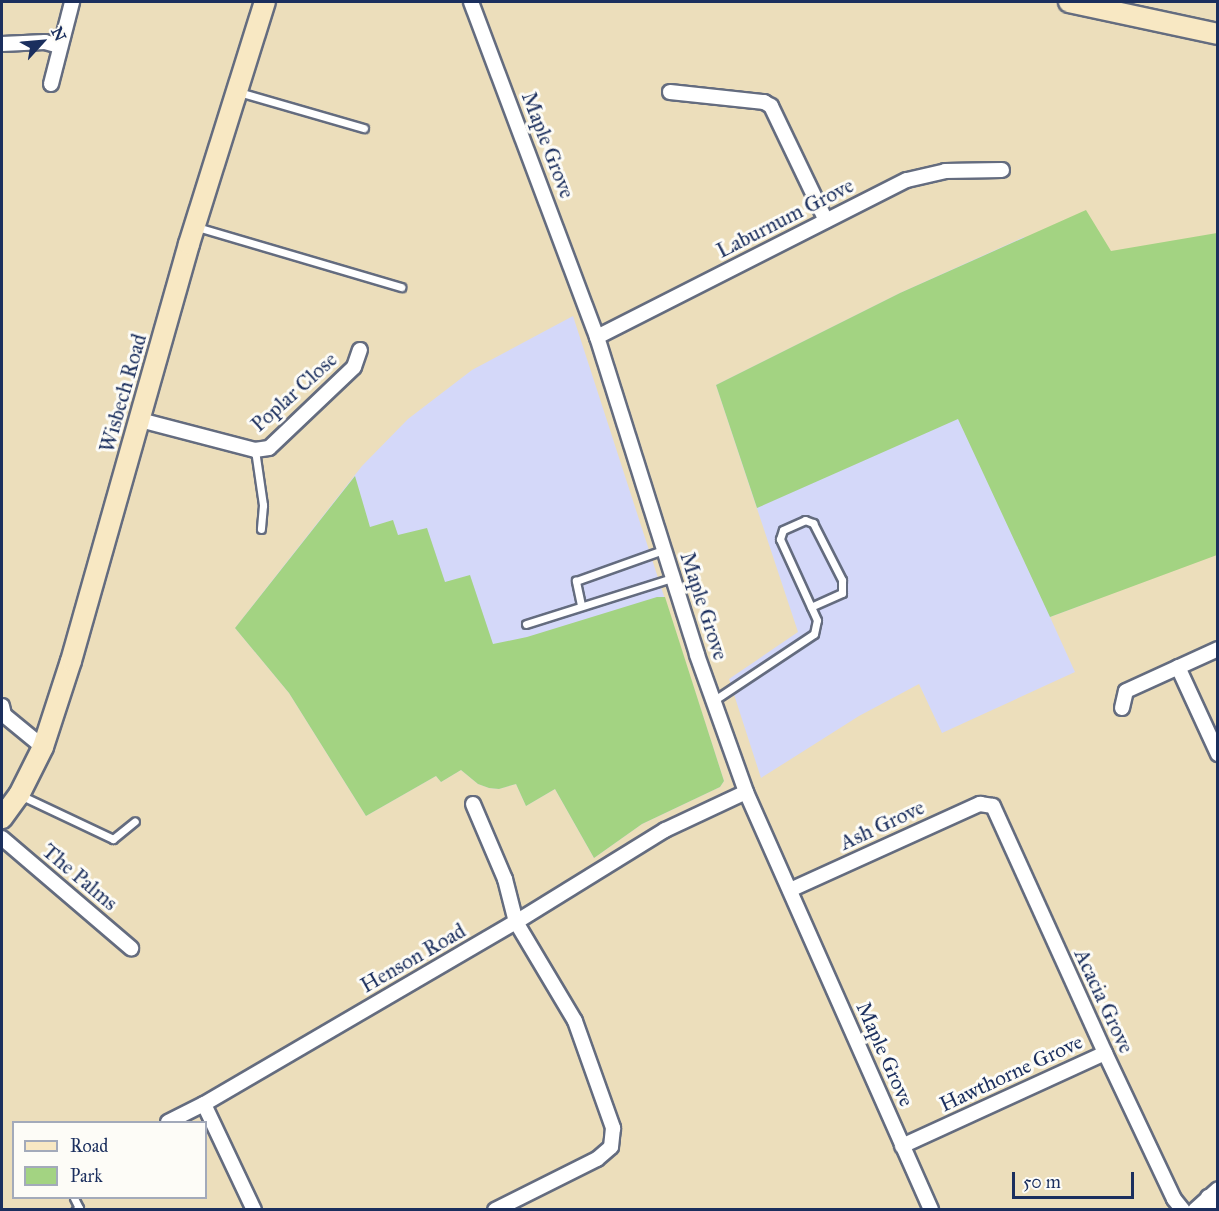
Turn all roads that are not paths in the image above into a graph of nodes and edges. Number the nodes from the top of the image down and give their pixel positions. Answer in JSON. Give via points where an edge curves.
{"nodes":[{"id":1,"x":72,"y":2,"type":"edge"},
{"id":2,"x":266,"y":2,"type":"edge"},
{"id":3,"x":471,"y":2,"type":"edge"},
{"id":4,"x":1069,"y":2,"type":"edge"},
{"id":5,"x":1105,"y":5,"type":"edge"},
{"id":6,"x":1218,"y":34,"type":"edge"},
{"id":7,"x":2,"y":44,"type":"edge"},
{"id":8,"x":59,"y":46,"type":"junction"},
{"id":9,"x":51,"y":84,"type":"dead end"},
{"id":10,"x":237,"y":92,"type":"junction"},
{"id":11,"x":670,"y":92,"type":"dead end"},
{"id":12,"x":364,"y":128,"type":"dead end"},
{"id":13,"x":1002,"y":170,"type":"dead end"},
{"id":14,"x":826,"y":221,"type":"junction"},
{"id":15,"x":194,"y":226,"type":"junction"},
{"id":16,"x":401,"y":287,"type":"dead end"},
{"id":17,"x":597,"y":337,"type":"junction"},
{"id":18,"x":360,"y":350,"type":"dead end"},
{"id":19,"x":140,"y":420,"type":"junction"},
{"id":20,"x":255,"y":450,"type":"junction"},
{"id":21,"x":261,"y":529,"type":"dead end"},
{"id":22,"x":663,"y":550,"type":"junction"},
{"id":23,"x":672,"y":578,"type":"junction"},
{"id":24,"x":581,"y":605,"type":"junction"},
{"id":25,"x":811,"y":607,"type":"junction"},
{"id":26,"x":526,"y":624,"type":"dead end"},
{"id":27,"x":1218,"y":649,"type":"edge"},
{"id":28,"x":1178,"y":667,"type":"junction"},
{"id":29,"x":713,"y":701,"type":"junction"},
{"id":30,"x":2,"y":706,"type":"edge"},
{"id":31,"x":1122,"y":708,"type":"dead end"},
{"id":32,"x":43,"y":747,"type":"junction"},
{"id":33,"x":1218,"y":754,"type":"edge"},
{"id":34,"x":746,"y":792,"type":"junction"},
{"id":35,"x":19,"y":795,"type":"junction"},
{"id":36,"x":473,"y":804,"type":"dead end"},
{"id":37,"x":993,"y":806,"type":"joint"},
{"id":38,"x":2,"y":818,"type":"edge"},
{"id":39,"x":135,"y":821,"type":"dead end"},
{"id":40,"x":2,"y":838,"type":"edge"},
{"id":41,"x":790,"y":890,"type":"junction"},
{"id":42,"x":516,"y":922,"type":"junction"},
{"id":43,"x":131,"y":948,"type":"dead end"},
{"id":44,"x":1105,"y":1053,"type":"junction"},
{"id":45,"x":204,"y":1104,"type":"junction"},
{"id":46,"x":170,"y":1121,"type":"edge"},
{"id":47,"x":902,"y":1146,"type":"junction"},
{"id":48,"x":1213,"y":1193,"type":"edge"},
{"id":49,"x":254,"y":1209,"type":"edge"},
{"id":50,"x":495,"y":1209,"type":"edge"},
{"id":51,"x":932,"y":1209,"type":"edge"},
{"id":52,"x":1183,"y":1209,"type":"edge"},
{"id":53,"x":1195,"y":1209,"type":"edge"},
{"id":54,"x":1217,"y":1209,"type":"edge"}],
"edges":[{"from":1,"to":8,"type":"street"},
{"from":2,"to":10,"type":"main road","name":"Wisbech Road"},
{"from":3,"to":17,"type":"street","name":"Maple Grove"},
{"from":4,"to":5,"type":"main road"},
{"from":5,"to":6,"type":"main road"},
{"from":7,"to":8,"type":"street","via":[[45,42]]},
{"from":8,"to":9,"type":"street"},
{"from":10,"to":12,"type":"lane"},
{"from":10,"to":15,"type":"main road","name":"Wisbech Road"},
{"from":11,"to":14,"type":"street","via":[[764,102],[771,106]]},
{"from":13,"to":14,"type":"street","name":"Laburnum Grove","via":[[945,171],[907,180]]},
{"from":14,"to":17,"type":"street","name":"Laburnum Grove"},
{"from":15,"to":16,"type":"lane"},
{"from":15,"to":19,"type":"main road","name":"Wisbech Road"},
{"from":17,"to":22,"type":"street","name":"Maple Grove"},
{"from":18,"to":20,"type":"street","name":"Poplar Close","via":[[354,367],[269,448]]},
{"from":19,"to":20,"type":"street","name":"Poplar Close"},
{"from":19,"to":32,"type":"main road","name":"Wisbech Road"},
{"from":20,"to":21,"type":"lane","via":[[263,505]]},
{"from":22,"to":23,"type":"street","name":"Maple Grove"},
{"from":22,"to":24,"type":"lane","via":[[576,581]]},
{"from":23,"to":24,"type":"lane"},
{"from":23,"to":29,"type":"street","name":"Maple Grove"},
{"from":24,"to":26,"type":"lane"},
{"from":25,"to":25,"type":"lane","via":[[842,593],[842,580],[813,523],[805,520],[783,530],[780,539]]},
{"from":25,"to":29,"type":"lane","via":[[817,620],[814,634]]},
{"from":27,"to":28,"type":"street"},
{"from":28,"to":31,"type":"street","via":[[1126,691]]},
{"from":28,"to":33,"type":"street"},
{"from":29,"to":34,"type":"street","name":"Maple Grove"},
{"from":30,"to":32,"type":"street","via":[[4,715]]},
{"from":32,"to":35,"type":"main road","name":"Wisbech Road"},
{"from":34,"to":41,"type":"street","name":"Maple Grove"},
{"from":34,"to":42,"type":"street","name":"Henson Road","via":[[665,830]]},
{"from":35,"to":38,"type":"main road","name":"Wisbech Road"},
{"from":35,"to":39,"type":"lane","via":[[113,839]]},
{"from":36,"to":42,"type":"street","via":[[505,879]]},
{"from":37,"to":41,"type":"street","name":"Ash Grove","via":[[980,804]]},
{"from":37,"to":44,"type":"street","name":"Acacia Grove"},
{"from":40,"to":43,"type":"street","name":"The Palms"},
{"from":41,"to":47,"type":"street","name":"Maple Grove"},
{"from":42,"to":45,"type":"street","name":"Henson Road"},
{"from":42,"to":50,"type":"street","via":[[575,1021],[613,1128],[611,1147],[597,1159]]},
{"from":44,"to":47,"type":"street","name":"Hawthorne Grove"},
{"from":44,"to":52,"type":"street","name":"Acacia Grove","via":[[1174,1199]]},
{"from":45,"to":46,"type":"street","name":"Henson Road"},
{"from":45,"to":49,"type":"street"},
{"from":47,"to":51,"type":"street","name":"Maple Grove"},
{"from":48,"to":53,"type":"street"},
{"from":48,"to":54,"type":"street"}]}
